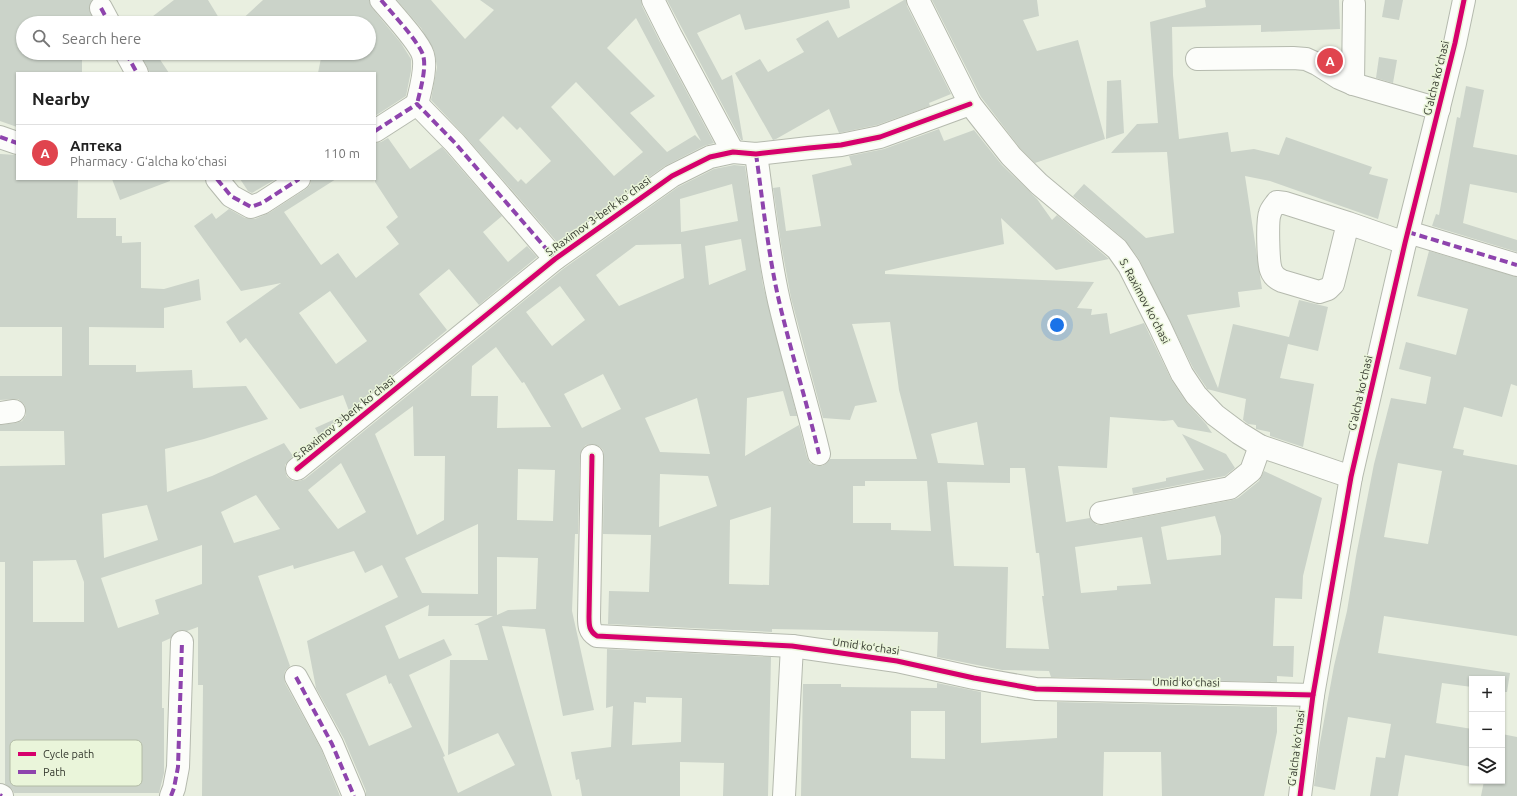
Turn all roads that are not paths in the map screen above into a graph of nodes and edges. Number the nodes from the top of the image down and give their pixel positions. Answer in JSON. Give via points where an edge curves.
{"nodes":[{"id":1,"x":381,"y":0,"type":"edge"},
{"id":2,"x":653,"y":0,"type":"edge"},
{"id":3,"x":918,"y":0,"type":"edge"},
{"id":4,"x":1464,"y":0,"type":"edge"},
{"id":5,"x":1354,"y":4,"type":"dead end"},
{"id":6,"x":1197,"y":59,"type":"dead end"},
{"id":7,"x":130,"y":60,"type":"edge"},
{"id":8,"x":137,"y":72,"type":"edge"},
{"id":9,"x":1353,"y":84,"type":"junction"},
{"id":10,"x":417,"y":104,"type":"junction"},
{"id":11,"x":970,"y":104,"type":"junction"},
{"id":12,"x":1439,"y":108,"type":"junction"},
{"id":13,"x":376,"y":130,"type":"edge"},
{"id":14,"x":0,"y":137,"type":"edge"},
{"id":15,"x":16,"y":143,"type":"edge"},
{"id":16,"x":733,"y":152,"type":"junction"},
{"id":17,"x":756,"y":154,"type":"junction"},
{"id":18,"x":218,"y":180,"type":"edge"},
{"id":19,"x":297,"y":180,"type":"edge"},
{"id":20,"x":1348,"y":223,"type":"junction"},
{"id":21,"x":1406,"y":237,"type":"junction"},
{"id":22,"x":555,"y":259,"type":"junction"},
{"id":23,"x":1517,"y":264,"type":"edge"},
{"id":24,"x":1260,"y":446,"type":"junction"},
{"id":25,"x":819,"y":454,"type":"dead end"},
{"id":26,"x":592,"y":456,"type":"dead end"},
{"id":27,"x":297,"y":469,"type":"dead end"},
{"id":28,"x":1351,"y":477,"type":"junction"},
{"id":29,"x":1101,"y":513,"type":"dead end"},
{"id":30,"x":182,"y":642,"type":"dead end"},
{"id":31,"x":792,"y":646,"type":"junction"},
{"id":32,"x":296,"y":677,"type":"dead end"},
{"id":33,"x":1313,"y":695,"type":"junction"},
{"id":34,"x":171,"y":796,"type":"edge"},
{"id":35,"x":354,"y":796,"type":"edge"},
{"id":36,"x":784,"y":796,"type":"edge"},
{"id":37,"x":1300,"y":796,"type":"edge"}],
"edges":[{"from":1,"to":10,"type":"street","via":[[423,55],[424,68]]},
{"from":2,"to":16,"type":"street"},
{"from":3,"to":11,"type":"street","name":"S. Raximov koʻchasi"},
{"from":4,"to":12,"type":"street","name":"Gʻalcha koʻchasi"},
{"from":5,"to":9,"type":"street"},
{"from":6,"to":9,"type":"street","via":[[1306,59]]},
{"from":7,"to":8,"type":"street"},
{"from":9,"to":12,"type":"street"},
{"from":10,"to":13,"type":"street"},
{"from":10,"to":22,"type":"street","via":[[455,143]]},
{"from":11,"to":17,"type":"street","name":"S.Raximov 3-berk koʼchasi","via":[[880,137],[841,145]]},
{"from":11,"to":24,"type":"street","name":"S. Raximov koʻchasi","via":[[1011,156],[1039,184],[1117,250],[1129,266],[1182,374],[1196,395],[1215,415],[1239,434]]},
{"from":12,"to":21,"type":"street","name":"Gʻalcha koʻchasi"},
{"from":14,"to":15,"type":"street"},
{"from":16,"to":17,"type":"street","name":"S.Raximov 3-berk koʼchasi"},
{"from":16,"to":22,"type":"street","name":"S.Raximov 3-berk koʼchasi","via":[[710,157],[672,176]]},
{"from":17,"to":25,"type":"street","via":[[770,259]]},
{"from":18,"to":19,"type":"street","via":[[231,196],[251,207],[262,203]]},
{"from":20,"to":20,"type":"street","via":[[1278,202],[1268,220],[1271,272],[1276,279],[1282,281],[1319,292],[1328,289],[1333,284]]},
{"from":20,"to":21,"type":"street"},
{"from":21,"to":23,"type":"street"},
{"from":21,"to":28,"type":"street","name":"Gʻalcha koʻchasi"},
{"from":22,"to":27,"type":"street","name":"S.Raximov 3-berk koʼchasi"},
{"from":24,"to":28,"type":"street","name":"S. Raximov koʻchasi"},
{"from":24,"to":29,"type":"street","via":[[1251,471],[1230,488]]},
{"from":26,"to":31,"type":"street","name":"Umid koʻchasi","via":[[588,617],[592,632],[603,637]]},
{"from":28,"to":33,"type":"street","name":"Gʻalcha koʻchasi"},
{"from":30,"to":34,"type":"street","via":[[178,767]]},
{"from":31,"to":33,"type":"street","name":"Umid koʻchasi","via":[[897,661],[1036,689]]},
{"from":31,"to":36,"type":"street"},
{"from":32,"to":35,"type":"street","via":[[332,744]]},
{"from":33,"to":37,"type":"street","name":"Gʻalcha koʻchasi"}]}
